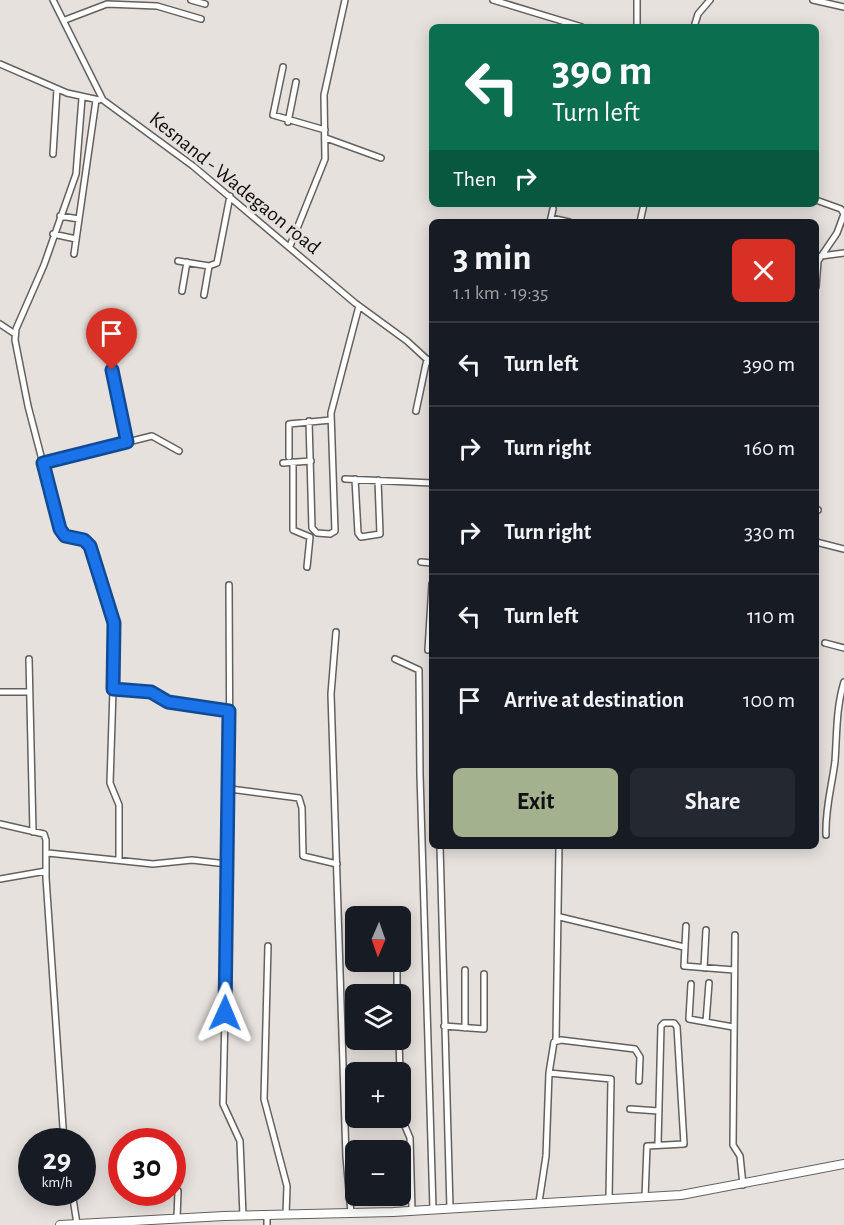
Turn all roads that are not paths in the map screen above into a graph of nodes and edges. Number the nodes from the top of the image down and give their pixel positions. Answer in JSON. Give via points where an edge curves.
{"nodes":[{"id":1,"x":53,"y":0,"type":"edge"},
{"id":2,"x":191,"y":0,"type":"edge"},
{"id":3,"x":345,"y":0,"type":"edge"},
{"id":4,"x":493,"y":0,"type":"edge"},
{"id":5,"x":637,"y":0,"type":"edge"},
{"id":6,"x":710,"y":0,"type":"edge"},
{"id":7,"x":813,"y":0,"type":"edge"},
{"id":8,"x":157,"y":3,"type":"edge"},
{"id":9,"x":204,"y":4,"type":"dead end"},
{"id":10,"x":844,"y":7,"type":"edge"},
{"id":11,"x":201,"y":19,"type":"dead end"},
{"id":12,"x":65,"y":20,"type":"junction"},
{"id":13,"x":572,"y":24,"type":"edge"},
{"id":14,"x":637,"y":24,"type":"edge"},
{"id":15,"x":695,"y":24,"type":"edge"},
{"id":16,"x":0,"y":64,"type":"edge"},
{"id":17,"x":7,"y":67,"type":"junction"},
{"id":18,"x":283,"y":67,"type":"dead end"},
{"id":19,"x":0,"y":72,"type":"edge"},
{"id":20,"x":296,"y":82,"type":"dead end"},
{"id":21,"x":57,"y":89,"type":"junction"},
{"id":22,"x":82,"y":98,"type":"junction"},
{"id":23,"x":96,"y":100,"type":"junction"},
{"id":24,"x":103,"y":100,"type":"junction"},
{"id":25,"x":288,"y":122,"type":"junction"},
{"id":26,"x":325,"y":130,"type":"junction"},
{"id":27,"x":326,"y":138,"type":"junction"},
{"id":28,"x":53,"y":154,"type":"dead end"},
{"id":29,"x":381,"y":158,"type":"dead end"},
{"id":30,"x":76,"y":171,"type":"junction"},
{"id":31,"x":86,"y":172,"type":"junction"},
{"id":32,"x":230,"y":196,"type":"junction"},
{"id":33,"x":819,"y":201,"type":"edge"},
{"id":34,"x":553,"y":209,"type":"dead end"},
{"id":35,"x":60,"y":216,"type":"junction"},
{"id":36,"x":79,"y":219,"type":"junction"},
{"id":37,"x":551,"y":219,"type":"edge"},
{"id":38,"x":53,"y":234,"type":"junction"},
{"id":39,"x":76,"y":239,"type":"junction"},
{"id":40,"x":290,"y":246,"type":"junction"},
{"id":41,"x":844,"y":253,"type":"edge"},
{"id":42,"x":74,"y":254,"type":"dead end"},
{"id":43,"x":821,"y":256,"type":"junction"},
{"id":44,"x":819,"y":260,"type":"edge"},
{"id":45,"x":177,"y":261,"type":"dead end"},
{"id":46,"x":187,"y":262,"type":"junction"},
{"id":47,"x":209,"y":266,"type":"junction"},
{"id":48,"x":182,"y":291,"type":"dead end"},
{"id":49,"x":204,"y":295,"type":"dead end"},
{"id":50,"x":359,"y":306,"type":"junction"},
{"id":51,"x":0,"y":324,"type":"edge"},
{"id":52,"x":15,"y":334,"type":"junction"},
{"id":53,"x":429,"y":360,"type":"edge"},
{"id":54,"x":429,"y":365,"type":"edge"},
{"id":55,"x":112,"y":370,"type":"dead end"},
{"id":56,"x":416,"y":411,"type":"dead end"},
{"id":57,"x":331,"y":420,"type":"junction"},
{"id":58,"x":309,"y":421,"type":"junction"},
{"id":59,"x":127,"y":442,"type":"junction"},
{"id":60,"x":180,"y":451,"type":"dead end"},
{"id":61,"x":291,"y":459,"type":"junction"},
{"id":62,"x":311,"y":461,"type":"junction"},
{"id":63,"x":43,"y":463,"type":"junction"},
{"id":64,"x":283,"y":463,"type":"dead end"},
{"id":65,"x":345,"y":479,"type":"dead end"},
{"id":66,"x":355,"y":479,"type":"junction"},
{"id":67,"x":378,"y":480,"type":"junction"},
{"id":68,"x":429,"y":483,"type":"edge"},
{"id":69,"x":311,"y":533,"type":"junction"},
{"id":70,"x":819,"y":543,"type":"edge"},
{"id":71,"x":844,"y":549,"type":"edge"},
{"id":72,"x":422,"y":562,"type":"dead end"},
{"id":73,"x":429,"y":563,"type":"edge"},
{"id":74,"x":308,"y":567,"type":"dead end"},
{"id":75,"x":229,"y":585,"type":"dead end"},
{"id":76,"x":336,"y":632,"type":"dead end"},
{"id":77,"x":429,"y":634,"type":"edge"},
{"id":78,"x":825,"y":643,"type":"dead end"},
{"id":79,"x":844,"y":648,"type":"edge"},
{"id":80,"x":428,"y":650,"type":"dead end"},
{"id":81,"x":28,"y":659,"type":"dead end"},
{"id":82,"x":395,"y":659,"type":"dead end"},
{"id":83,"x":844,"y":682,"type":"edge"},
{"id":84,"x":113,"y":689,"type":"junction"},
{"id":85,"x":0,"y":692,"type":"edge"},
{"id":86,"x":29,"y":692,"type":"junction"},
{"id":87,"x":229,"y":711,"type":"junction"},
{"id":88,"x":230,"y":789,"type":"junction"},
{"id":89,"x":0,"y":824,"type":"edge"},
{"id":90,"x":33,"y":832,"type":"junction"},
{"id":91,"x":826,"y":835,"type":"dead end"},
{"id":92,"x":440,"y":849,"type":"edge"},
{"id":93,"x":559,"y":849,"type":"edge"},
{"id":94,"x":48,"y":854,"type":"junction"},
{"id":95,"x":119,"y":859,"type":"junction"},
{"id":96,"x":227,"y":864,"type":"junction"},
{"id":97,"x":337,"y":864,"type":"junction"},
{"id":98,"x":46,"y":872,"type":"junction"},
{"id":99,"x":0,"y":879,"type":"edge"},
{"id":100,"x":560,"y":917,"type":"junction"},
{"id":101,"x":686,"y":926,"type":"dead end"},
{"id":102,"x":706,"y":930,"type":"dead end"},
{"id":103,"x":735,"y":935,"type":"dead end"},
{"id":104,"x":268,"y":946,"type":"dead end"},
{"id":105,"x":684,"y":947,"type":"junction"},
{"id":106,"x":704,"y":968,"type":"junction"},
{"id":107,"x":465,"y":970,"type":"dead end"},
{"id":108,"x":734,"y":970,"type":"junction"},
{"id":109,"x":484,"y":975,"type":"dead end"},
{"id":110,"x":709,"y":983,"type":"dead end"},
{"id":111,"x":690,"y":984,"type":"dead end"},
{"id":112,"x":706,"y":1022,"type":"junction"},
{"id":113,"x":444,"y":1026,"type":"junction"},
{"id":114,"x":733,"y":1026,"type":"junction"},
{"id":115,"x":465,"y":1028,"type":"junction"},
{"id":116,"x":556,"y":1041,"type":"junction"},
{"id":117,"x":549,"y":1073,"type":"junction"},
{"id":118,"x":639,"y":1081,"type":"dead end"},
{"id":119,"x":630,"y":1109,"type":"dead end"},
{"id":120,"x":659,"y":1111,"type":"junction"},
{"id":121,"x":63,"y":1128,"type":"edge"},
{"id":122,"x":406,"y":1128,"type":"edge"},
{"id":123,"x":658,"y":1144,"type":"junction"},
{"id":124,"x":844,"y":1164,"type":"edge"},
{"id":125,"x":743,"y":1185,"type":"junction"},
{"id":126,"x":645,"y":1198,"type":"junction"},
{"id":127,"x":609,"y":1199,"type":"junction"},
{"id":128,"x":539,"y":1202,"type":"junction"},
{"id":129,"x":74,"y":1206,"type":"edge"},
{"id":130,"x":177,"y":1206,"type":"edge"},
{"id":131,"x":450,"y":1208,"type":"junction"},
{"id":132,"x":433,"y":1209,"type":"junction"},
{"id":133,"x":412,"y":1210,"type":"junction"},
{"id":134,"x":351,"y":1213,"type":"junction"},
{"id":135,"x":267,"y":1215,"type":"junction"},
{"id":136,"x":286,"y":1215,"type":"junction"},
{"id":137,"x":243,"y":1216,"type":"junction"},
{"id":138,"x":177,"y":1218,"type":"junction"},
{"id":139,"x":77,"y":1224,"type":"edge"},
{"id":140,"x":60,"y":1225,"type":"edge"},
{"id":141,"x":267,"y":1225,"type":"edge"}],
"edges":[{"from":1,"to":12,"type":"street","name":"Kesnand - Wadegaon road"},
{"from":2,"to":9,"type":"street"},
{"from":3,"to":26,"type":"street","via":[[325,85]]},
{"from":4,"to":13,"type":"street"},
{"from":5,"to":14,"type":"street"},
{"from":6,"to":15,"type":"street"},
{"from":7,"to":10,"type":"street"},
{"from":8,"to":11,"type":"street"},
{"from":8,"to":12,"type":"street","via":[[102,4]]},
{"from":12,"to":24,"type":"street","name":"Kesnand - Wadegaon road"},
{"from":16,"to":17,"type":"street"},
{"from":17,"to":19,"type":"street"},
{"from":17,"to":21,"type":"street"},
{"from":18,"to":25,"type":"street","via":[[272,110],[276,118]]},
{"from":20,"to":25,"type":"street"},
{"from":21,"to":22,"type":"street"},
{"from":21,"to":28,"type":"street"},
{"from":22,"to":23,"type":"street"},
{"from":22,"to":30,"type":"street"},
{"from":23,"to":24,"type":"street"},
{"from":23,"to":31,"type":"street"},
{"from":24,"to":32,"type":"street","name":"Kesnand - Wadegaon road"},
{"from":25,"to":26,"type":"street"},
{"from":26,"to":27,"type":"street"},
{"from":27,"to":29,"type":"street"},
{"from":27,"to":40,"type":"street","via":[[326,159]]},
{"from":30,"to":31,"type":"street"},
{"from":30,"to":35,"type":"street"},
{"from":31,"to":36,"type":"street"},
{"from":32,"to":40,"type":"street","name":"Kesnand - Wadegaon road"},
{"from":32,"to":47,"type":"street","via":[[217,263]]},
{"from":33,"to":43,"type":"street","via":[[841,209],[844,214]]},
{"from":34,"to":37,"type":"street"},
{"from":35,"to":36,"type":"street"},
{"from":35,"to":38,"type":"street"},
{"from":36,"to":39,"type":"street"},
{"from":38,"to":39,"type":"street"},
{"from":38,"to":52,"type":"street"},
{"from":39,"to":42,"type":"street"},
{"from":40,"to":50,"type":"street","name":"Kesnand - Wadegaon road"},
{"from":41,"to":43,"type":"street"},
{"from":43,"to":44,"type":"street"},
{"from":45,"to":46,"type":"street"},
{"from":46,"to":47,"type":"street"},
{"from":46,"to":48,"type":"street"},
{"from":47,"to":49,"type":"street"},
{"from":50,"to":53,"type":"street","name":"Kesnand - Wadegaon road"},
{"from":50,"to":57,"type":"street"},
{"from":51,"to":52,"type":"street"},
{"from":52,"to":63,"type":"street"},
{"from":54,"to":56,"type":"street"},
{"from":55,"to":59,"type":"street"},
{"from":57,"to":58,"type":"street"},
{"from":57,"to":69,"type":"street","via":[[334,531]]},
{"from":58,"to":61,"type":"street","via":[[289,424]]},
{"from":58,"to":62,"type":"street"},
{"from":59,"to":60,"type":"street","via":[[152,436]]},
{"from":59,"to":63,"type":"street"},
{"from":61,"to":62,"type":"street"},
{"from":61,"to":64,"type":"street"},
{"from":61,"to":69,"type":"street","via":[[292,530]]},
{"from":62,"to":69,"type":"street"},
{"from":63,"to":84,"type":"street","via":[[60,529],[65,536],[84,540],[90,546],[114,623]]},
{"from":65,"to":66,"type":"street"},
{"from":66,"to":67,"type":"street"},
{"from":66,"to":67,"type":"street","via":[[357,533],[361,537],[380,534]]},
{"from":67,"to":68,"type":"street"},
{"from":69,"to":74,"type":"street"},
{"from":70,"to":71,"type":"street"},
{"from":72,"to":73,"type":"street"},
{"from":75,"to":87,"type":"street"},
{"from":76,"to":97,"type":"street","via":[[331,694]]},
{"from":77,"to":80,"type":"street"},
{"from":78,"to":79,"type":"street"},
{"from":81,"to":86,"type":"street"},
{"from":82,"to":132,"type":"street","via":[[419,670]]},
{"from":83,"to":91,"type":"street","via":[[826,804]]},
{"from":84,"to":87,"type":"street","via":[[151,692],[168,702]]},
{"from":84,"to":95,"type":"street","via":[[110,783],[119,805]]},
{"from":85,"to":86,"type":"street"},
{"from":86,"to":90,"type":"street"},
{"from":87,"to":88,"type":"street"},
{"from":88,"to":96,"type":"street"},
{"from":88,"to":97,"type":"street","via":[[298,798],[302,808],[303,856]]},
{"from":89,"to":90,"type":"street"},
{"from":90,"to":94,"type":"street","via":[[45,836]]},
{"from":92,"to":113,"type":"street"},
{"from":93,"to":100,"type":"street"},
{"from":94,"to":95,"type":"street"},
{"from":94,"to":98,"type":"street"},
{"from":95,"to":96,"type":"street","via":[[160,865],[188,860]]},
{"from":96,"to":137,"type":"street","via":[[223,1104],[240,1141]]},
{"from":97,"to":134,"type":"street"},
{"from":98,"to":99,"type":"street"},
{"from":98,"to":121,"type":"street"},
{"from":100,"to":105,"type":"street"},
{"from":100,"to":116,"type":"street"},
{"from":101,"to":105,"type":"street"},
{"from":102,"to":106,"type":"street"},
{"from":103,"to":108,"type":"street"},
{"from":104,"to":136,"type":"street","via":[[264,1099],[287,1186]]},
{"from":105,"to":106,"type":"street","via":[[684,966]]},
{"from":106,"to":108,"type":"street"},
{"from":107,"to":115,"type":"street"},
{"from":108,"to":114,"type":"street"},
{"from":109,"to":115,"type":"street","via":[[485,1028]]},
{"from":110,"to":112,"type":"street"},
{"from":111,"to":112,"type":"street","via":[[688,1018]]},
{"from":112,"to":114,"type":"street"},
{"from":113,"to":115,"type":"street"},
{"from":113,"to":131,"type":"street"},
{"from":114,"to":125,"type":"street","via":[[733,1145],[740,1156]]},
{"from":116,"to":117,"type":"street","via":[[552,1044]]},
{"from":116,"to":118,"type":"street","via":[[635,1048],[640,1057]]},
{"from":117,"to":127,"type":"street","via":[[611,1079]]},
{"from":117,"to":128,"type":"street","via":[[547,1149]]},
{"from":119,"to":120,"type":"street"},
{"from":120,"to":123,"type":"street"},
{"from":120,"to":123,"type":"street","via":[[661,1026],[674,1023],[684,1142]]},
{"from":122,"to":133,"type":"street","via":[[410,1138]]},
{"from":123,"to":126,"type":"street","via":[[646,1148]]},
{"from":124,"to":125,"type":"main road"},
{"from":125,"to":126,"type":"main road"},
{"from":126,"to":127,"type":"main road"},
{"from":127,"to":128,"type":"main road"},
{"from":128,"to":131,"type":"main road"},
{"from":129,"to":139,"type":"street"},
{"from":130,"to":138,"type":"street"},
{"from":131,"to":132,"type":"main road"},
{"from":132,"to":133,"type":"main road"},
{"from":133,"to":134,"type":"main road"},
{"from":134,"to":136,"type":"main road"},
{"from":135,"to":136,"type":"main road"},
{"from":135,"to":137,"type":"main road"},
{"from":135,"to":141,"type":"street"},
{"from":137,"to":138,"type":"main road"},
{"from":138,"to":139,"type":"main road"},
{"from":139,"to":140,"type":"main road"}]}
